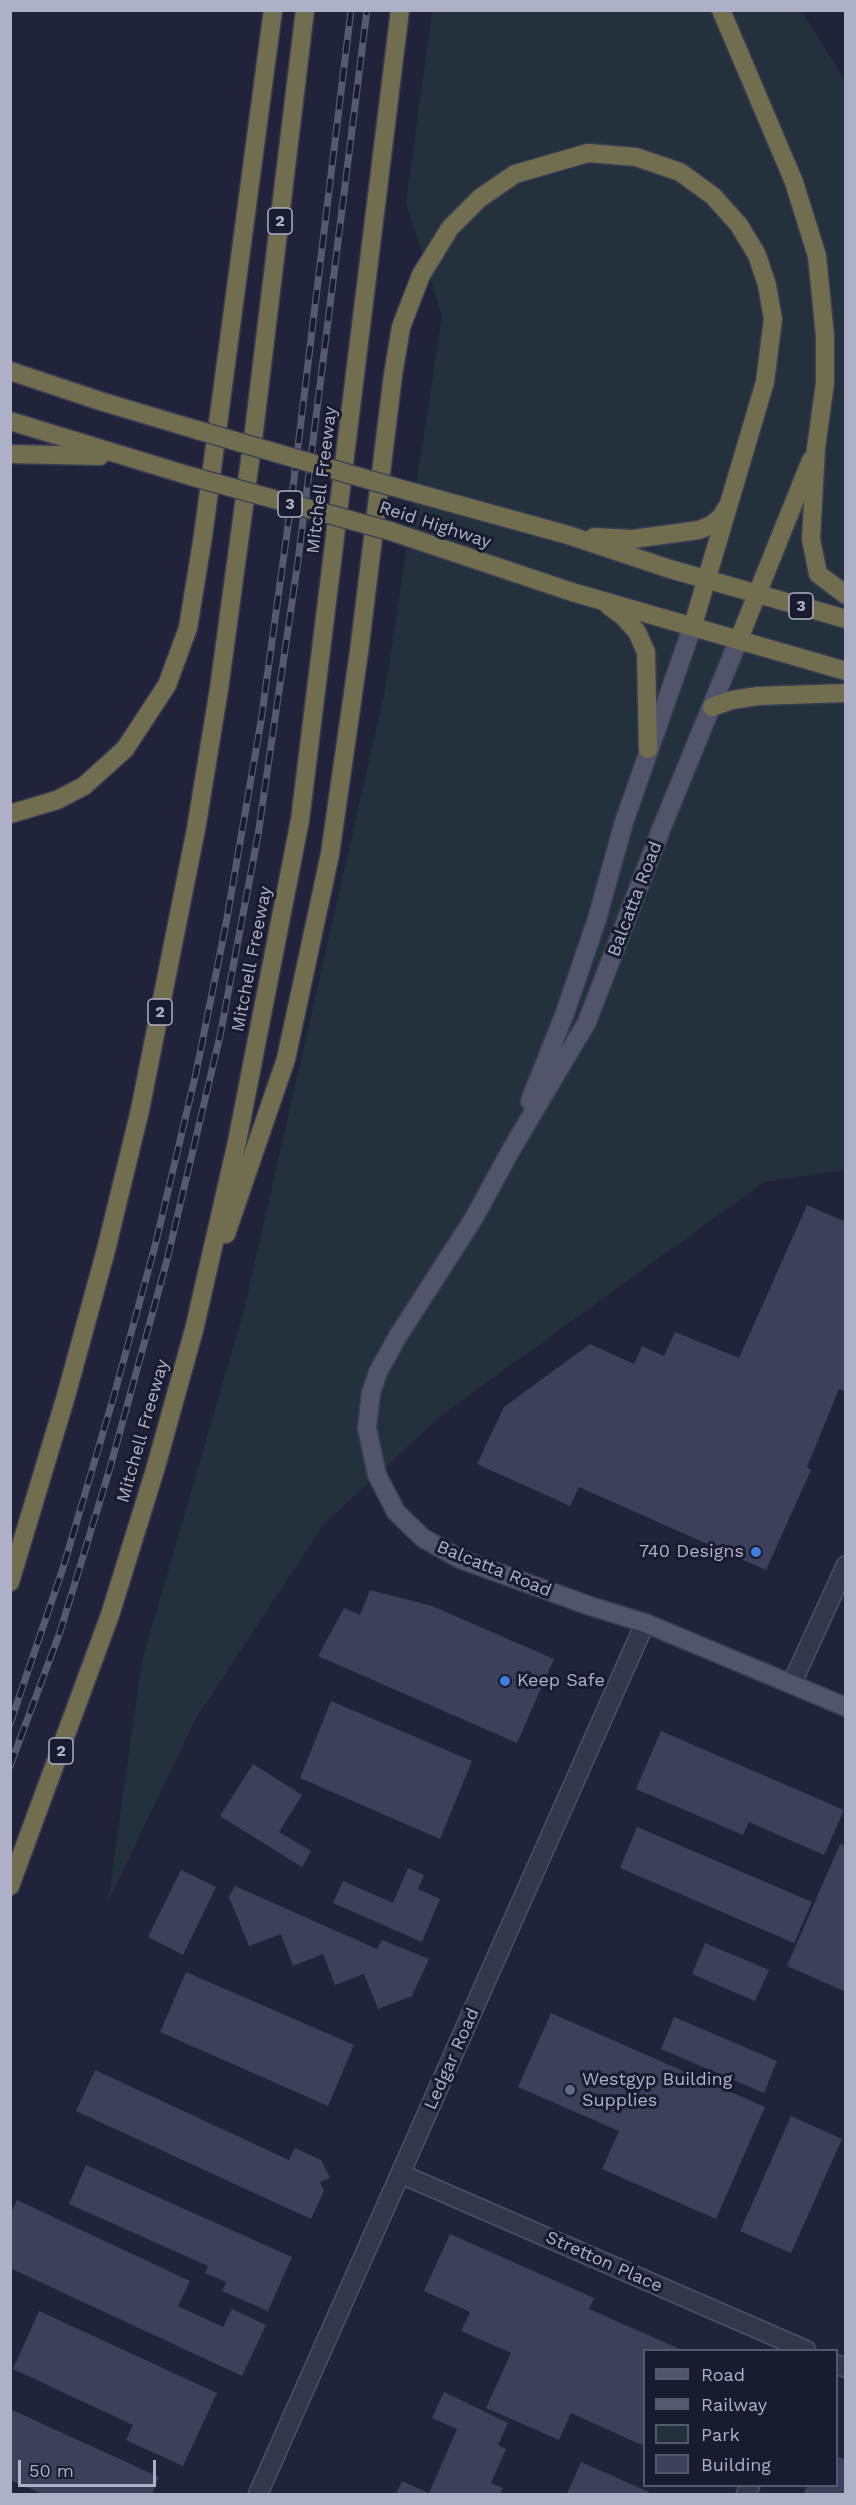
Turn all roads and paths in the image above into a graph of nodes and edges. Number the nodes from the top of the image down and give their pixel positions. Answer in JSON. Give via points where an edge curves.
{"nodes":[{"id":1,"x":273,"y":10,"type":"edge"},
{"id":2,"x":305,"y":10,"type":"edge"},
{"id":3,"x":400,"y":10,"type":"edge"},
{"id":4,"x":721,"y":10,"type":"edge"},
{"id":5,"x":10,"y":371,"type":"edge"},
{"id":6,"x":10,"y":421,"type":"edge"},
{"id":7,"x":816,"y":448,"type":"junction"},
{"id":8,"x":10,"y":454,"type":"edge"},
{"id":9,"x":126,"y":457,"type":"junction"},
{"id":10,"x":731,"y":500,"type":"junction"},
{"id":11,"x":568,"y":535,"type":"junction"},
{"id":12,"x":707,"y":579,"type":"junction"},
{"id":13,"x":756,"y":594,"type":"junction"},
{"id":14,"x":846,"y":596,"type":"edge"},
{"id":15,"x":599,"y":599,"type":"junction"},
{"id":16,"x":846,"y":619,"type":"edge"},
{"id":17,"x":693,"y":625,"type":"junction"},
{"id":18,"x":739,"y":639,"type":"junction"},
{"id":19,"x":846,"y":672,"type":"edge"},
{"id":20,"x":846,"y":693,"type":"edge"},
{"id":21,"x":712,"y":707,"type":"junction"},
{"id":22,"x":648,"y":749,"type":"junction"},
{"id":23,"x":10,"y":814,"type":"edge"},
{"id":24,"x":511,"y":1150,"type":"junction"},
{"id":25,"x":194,"y":1330,"type":"junction"},
{"id":26,"x":846,"y":1565,"type":"edge"},
{"id":27,"x":10,"y":1582,"type":"edge"},
{"id":28,"x":645,"y":1623,"type":"junction"},
{"id":29,"x":792,"y":1683,"type":"junction"},
{"id":30,"x":846,"y":1707,"type":"edge"},
{"id":31,"x":10,"y":1886,"type":"edge"},
{"id":32,"x":401,"y":2174,"type":"junction"},
{"id":33,"x":805,"y":2349,"type":"edge"},
{"id":34,"x":258,"y":2494,"type":"edge"}],
"edges":[{"from":1,"to":23,"type":"highway","via":[[188,628],[167,685],[125,749],[84,786],[57,800]]},
{"from":2,"to":27,"type":"highway","number":"2","via":[[253,442],[196,830],[140,1110],[109,1238]]},
{"from":3,"to":25,"type":"highway","name":"Mitchell Freeway","number":"2","via":[[300,820],[237,1142]]},
{"from":4,"to":7,"type":"highway","via":[[794,182],[817,256],[825,383]]},
{"from":5,"to":11,"type":"highway","name":"Reid Highway","number":"3","bridge":true,"via":[[197,430]]},
{"from":6,"to":9,"type":"highway","name":"Reid Highway","number":"3"},
{"from":7,"to":13,"type":"highway"},
{"from":7,"to":14,"type":"highway","via":[[813,557],[818,574]]},
{"from":8,"to":9,"type":"highway"},
{"from":9,"to":15,"type":"highway","name":"Reid Highway","number":"3","bridge":true,"via":[[390,531]]},
{"from":10,"to":11,"type":"highway","via":[[711,525],[687,533],[633,539]]},
{"from":10,"to":12,"type":"highway"},
{"from":10,"to":25,"type":"highway","via":[[765,382],[772,319],[757,255],[739,225],[713,196],[680,172],[636,157],[588,153],[515,174],[480,198],[450,228],[421,275],[401,327],[330,854],[286,1059]]},
{"from":11,"to":12,"type":"highway","name":"Reid Highway","number":"3"},
{"from":12,"to":13,"type":"highway","name":"Reid Highway","number":"3"},
{"from":12,"to":17,"type":"highway"},
{"from":13,"to":16,"type":"highway","name":"Reid Highway","number":"3"},
{"from":13,"to":18,"type":"highway"},
{"from":15,"to":17,"type":"highway","name":"Reid Highway","number":"3"},
{"from":15,"to":22,"type":"highway","via":[[624,617],[637,632],[646,652]]},
{"from":17,"to":18,"type":"highway","name":"Reid Highway","number":"3"},
{"from":17,"to":22,"type":"main road","name":"Balcatta Road"},
{"from":18,"to":19,"type":"highway","name":"Reid Highway","number":"3"},
{"from":18,"to":21,"type":"main road","name":"Balcatta Road"},
{"from":20,"to":21,"type":"highway","via":[[758,696]]},
{"from":21,"to":24,"type":"main road","name":"Balcatta Road","via":[[587,1022]]},
{"from":22,"to":24,"type":"main road","name":"Balcatta Road","via":[[565,1013]]},
{"from":24,"to":28,"type":"main road","name":"Balcatta Road","via":[[474,1218],[378,1372],[367,1428],[377,1475],[396,1512],[423,1538],[460,1559]]},
{"from":25,"to":31,"type":"highway","name":"Mitchell Freeway","number":"2","via":[[110,1615]]},
{"from":26,"to":29,"type":"street"},
{"from":28,"to":29,"type":"main road","name":"Balcatta Road"},
{"from":28,"to":32,"type":"street","name":"Ledgar Road"},
{"from":29,"to":30,"type":"main road","name":"Balcatta Road"},
{"from":32,"to":33,"type":"street","name":"Stretton Place"},
{"from":32,"to":34,"type":"street","name":"Ledgar Road"}]}
